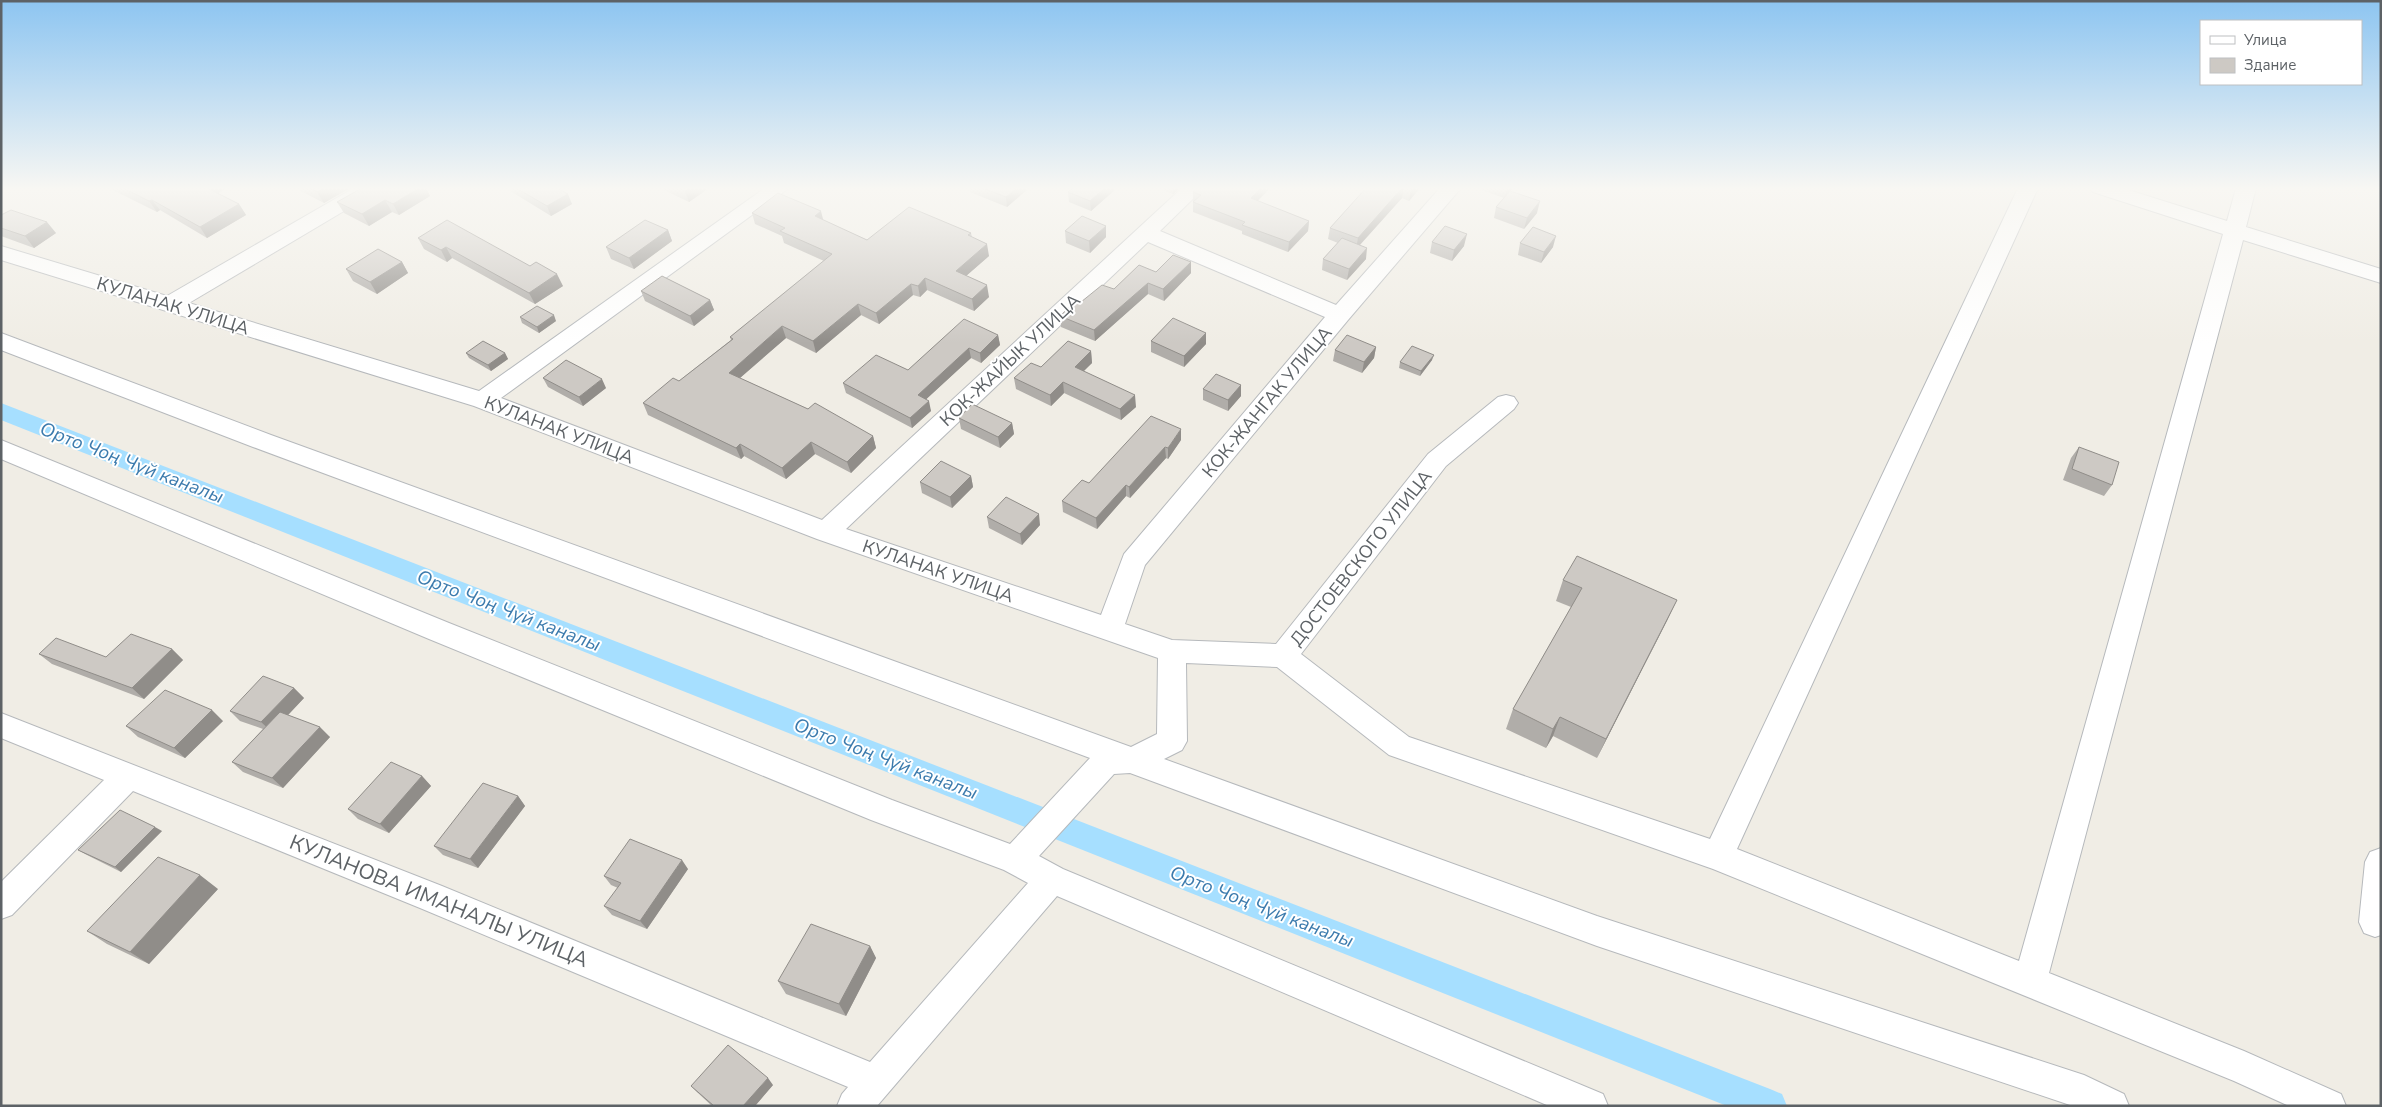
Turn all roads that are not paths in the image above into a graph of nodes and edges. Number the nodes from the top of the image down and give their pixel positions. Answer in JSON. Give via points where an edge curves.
{"nodes":[{"id":1,"x":280,"y":240,"type":"edge"},
{"id":2,"x":707,"y":240,"type":"edge"},
{"id":3,"x":1138,"y":240,"type":"edge"},
{"id":4,"x":1161,"y":240,"type":"edge"},
{"id":5,"x":1405,"y":240,"type":"edge"},
{"id":6,"x":2004,"y":240,"type":"edge"},
{"id":7,"x":2231,"y":240,"type":"edge"},
{"id":8,"x":2265,"y":240,"type":"edge"},
{"id":9,"x":1,"y":252,"type":"edge"},
{"id":10,"x":2381,"y":276,"type":"edge"},
{"id":11,"x":169,"y":305,"type":"junction"},
{"id":12,"x":1340,"y":315,"type":"junction"},
{"id":13,"x":1,"y":341,"type":"edge"},
{"id":14,"x":482,"y":400,"type":"junction"},
{"id":15,"x":1506,"y":403,"type":"dead end"},
{"id":16,"x":1,"y":449,"type":"edge"},
{"id":17,"x":826,"y":532,"type":"junction"},
{"id":18,"x":1109,"y":630,"type":"junction"},
{"id":19,"x":1172,"y":651,"type":"junction"},
{"id":20,"x":1283,"y":656,"type":"junction"},
{"id":21,"x":1,"y":725,"type":"edge"},
{"id":22,"x":1133,"y":760,"type":"junction"},
{"id":23,"x":128,"y":776,"type":"junction"},
{"id":24,"x":1718,"y":856,"type":"junction"},
{"id":25,"x":1015,"y":860,"type":"junction"},
{"id":26,"x":2381,"y":862,"type":"edge"},
{"id":27,"x":1052,"y":879,"type":"junction"},
{"id":28,"x":1,"y":904,"type":"edge"},
{"id":29,"x":2375,"y":922,"type":"dead end"},
{"id":30,"x":2030,"y":982,"type":"junction"},
{"id":31,"x":874,"y":1081,"type":"junction"},
{"id":32,"x":854,"y":1106,"type":"edge"},
{"id":33,"x":1591,"y":1106,"type":"edge"},
{"id":34,"x":2112,"y":1106,"type":"edge"},
{"id":35,"x":2329,"y":1106,"type":"edge"}],
"edges":[{"from":1,"to":11,"type":"street"},
{"from":2,"to":14,"type":"street"},
{"from":3,"to":17,"type":"street","name":"КОК-ЖАЙЫК УЛИЦА"},
{"from":4,"to":12,"type":"street"},
{"from":5,"to":12,"type":"street","name":"КОК-ЖАНГАК УЛИЦА"},
{"from":6,"to":24,"type":"street"},
{"from":7,"to":30,"type":"street"},
{"from":8,"to":10,"type":"street"},
{"from":9,"to":11,"type":"street","name":"КУЛАНАК УЛИЦА"},
{"from":11,"to":14,"type":"street","name":"КУЛАНАК УЛИЦА"},
{"from":12,"to":18,"type":"street","name":"КОК-ЖАНГАК УЛИЦА","via":[[1133,561]]},
{"from":13,"to":22,"type":"street","via":[[262,441]]},
{"from":14,"to":17,"type":"street","name":"КУЛАНАК УЛИЦА"},
{"from":15,"to":20,"type":"street","name":"ДОСТОЕВСКОГО УЛИЦА","via":[[1437,460]]},
{"from":16,"to":25,"type":"street","via":[[439,631],[882,810]]},
{"from":17,"to":18,"type":"street","name":"КУЛАНАК УЛИЦА"},
{"from":18,"to":19,"type":"street","name":"ДОСТОЕВСКОГО УЛИЦА"},
{"from":19,"to":20,"type":"street","name":"ДОСТОЕВСКОГО УЛИЦА"},
{"from":19,"to":22,"type":"street","via":[[1172,741]]},
{"from":20,"to":24,"type":"street","via":[[1399,746]]},
{"from":21,"to":23,"type":"street","name":"КУЛАНОВА ИМАНАЛЫ УЛИЦА"},
{"from":22,"to":25,"type":"street","via":[[1106,762]]},
{"from":22,"to":34,"type":"street","via":[[1598,931],[2084,1092]]},
{"from":23,"to":28,"type":"street"},
{"from":23,"to":31,"type":"street","name":"КУЛАНОВА ИМАНАЛЫ УЛИЦА","via":[[431,897]]},
{"from":24,"to":30,"type":"street"},
{"from":25,"to":27,"type":"street"},
{"from":26,"to":29,"type":"street"},
{"from":27,"to":31,"type":"street"},
{"from":27,"to":33,"type":"street"},
{"from":30,"to":35,"type":"street","via":[[2244,1068]]},
{"from":31,"to":32,"type":"street"}]}
